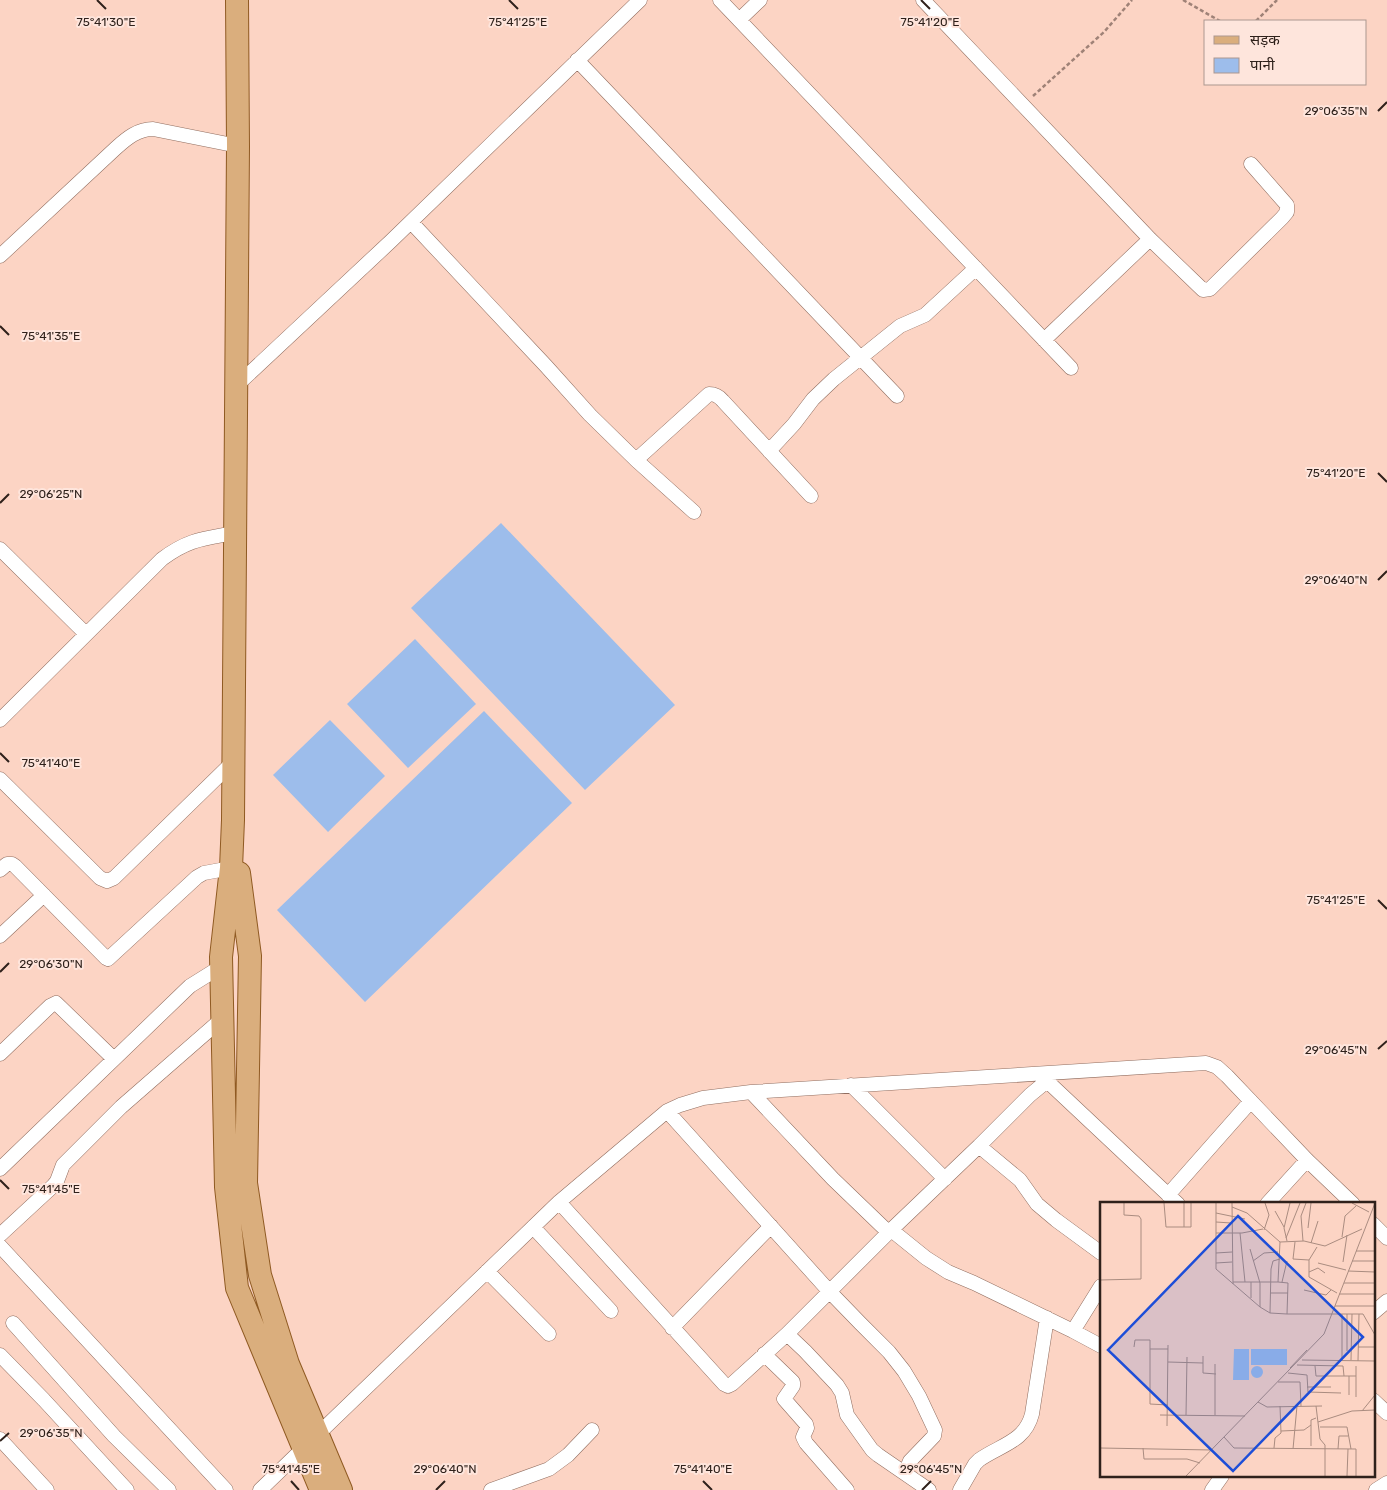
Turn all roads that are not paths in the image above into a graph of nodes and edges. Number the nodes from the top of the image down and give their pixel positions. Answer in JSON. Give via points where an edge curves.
{"nodes":[{"id":1,"x":640,"y":0,"type":"edge"},
{"id":2,"x":720,"y":0,"type":"edge"},
{"id":3,"x":760,"y":0,"type":"edge"},
{"id":4,"x":923,"y":0,"type":"edge"},
{"id":5,"x":240,"y":2,"type":"edge"},
{"id":6,"x":740,"y":20,"type":"junction"},
{"id":7,"x":577,"y":60,"type":"junction"},
{"id":8,"x":238,"y":146,"type":"junction"},
{"id":9,"x":1251,"y":164,"type":"dead end"},
{"id":10,"x":410,"y":222,"type":"junction"},
{"id":11,"x":1150,"y":239,"type":"junction"},
{"id":12,"x":0,"y":256,"type":"edge"},
{"id":13,"x":976,"y":268,"type":"junction"},
{"id":14,"x":1044,"y":340,"type":"junction"},
{"id":15,"x":860,"y":358,"type":"junction"},
{"id":16,"x":1071,"y":368,"type":"dead end"},
{"id":17,"x":236,"y":386,"type":"junction"},
{"id":18,"x":897,"y":396,"type":"dead end"},
{"id":19,"x":769,"y":451,"type":"junction"},
{"id":20,"x":636,"y":460,"type":"junction"},
{"id":21,"x":811,"y":496,"type":"dead end"},
{"id":22,"x":694,"y":512,"type":"dead end"},
{"id":23,"x":235,"y":534,"type":"junction"},
{"id":24,"x":0,"y":549,"type":"edge"},
{"id":25,"x":86,"y":634,"type":"junction"},
{"id":26,"x":0,"y":720,"type":"edge"},
{"id":27,"x":233,"y":762,"type":"junction"},
{"id":28,"x":0,"y":779,"type":"edge"},
{"id":29,"x":233,"y":820,"type":"junction"},
{"id":30,"x":231,"y":868,"type":"junction"},
{"id":31,"x":0,"y":870,"type":"edge"},
{"id":32,"x":44,"y":895,"type":"junction"},
{"id":33,"x":0,"y":936,"type":"edge"},
{"id":34,"x":222,"y":966,"type":"junction"},
{"id":35,"x":223,"y":1018,"type":"junction"},
{"id":36,"x":0,"y":1054,"type":"edge"},
{"id":37,"x":114,"y":1058,"type":"junction"},
{"id":38,"x":1044,"y":1077,"type":"junction"},
{"id":39,"x":851,"y":1085,"type":"junction"},
{"id":40,"x":750,"y":1092,"type":"junction"},
{"id":41,"x":1251,"y":1101,"type":"junction"},
{"id":42,"x":667,"y":1111,"type":"junction"},
{"id":43,"x":979,"y":1146,"type":"junction"},
{"id":44,"x":1308,"y":1160,"type":"junction"},
{"id":45,"x":0,"y":1169,"type":"edge"},
{"id":46,"x":945,"y":1179,"type":"junction"},
{"id":47,"x":1173,"y":1199,"type":"edge"},
{"id":48,"x":559,"y":1202,"type":"junction"},
{"id":49,"x":1270,"y":1202,"type":"edge"},
{"id":50,"x":1351,"y":1202,"type":"edge"},
{"id":51,"x":1374,"y":1225,"type":"edge"},
{"id":52,"x":771,"y":1226,"type":"junction"},
{"id":53,"x":533,"y":1227,"type":"junction"},
{"id":54,"x":890,"y":1231,"type":"junction"},
{"id":55,"x":0,"y":1235,"type":"edge"},
{"id":56,"x":1387,"y":1238,"type":"edge"},
{"id":57,"x":0,"y":1246,"type":"edge"},
{"id":58,"x":1100,"y":1252,"type":"edge"},
{"id":59,"x":487,"y":1272,"type":"junction"},
{"id":60,"x":1100,"y":1288,"type":"edge"},
{"id":61,"x":830,"y":1291,"type":"junction"},
{"id":62,"x":1387,"y":1301,"type":"edge"},
{"id":63,"x":611,"y":1312,"type":"dead end"},
{"id":64,"x":1374,"y":1312,"type":"edge"},
{"id":65,"x":1047,"y":1318,"type":"junction"},
{"id":66,"x":12,"y":1324,"type":"dead end"},
{"id":67,"x":672,"y":1328,"type":"junction"},
{"id":68,"x":1073,"y":1331,"type":"junction"},
{"id":69,"x":549,"y":1334,"type":"dead end"},
{"id":70,"x":787,"y":1334,"type":"junction"},
{"id":71,"x":1100,"y":1345,"type":"edge"},
{"id":72,"x":764,"y":1354,"type":"junction"},
{"id":73,"x":0,"y":1355,"type":"edge"},
{"id":74,"x":1374,"y":1401,"type":"edge"},
{"id":75,"x":1386,"y":1410,"type":"edge"},
{"id":76,"x":592,"y":1430,"type":"dead end"},
{"id":77,"x":0,"y":1439,"type":"edge"},
{"id":78,"x":311,"y":1440,"type":"junction"},
{"id":79,"x":905,"y":1473,"type":"junction"},
{"id":80,"x":1221,"y":1478,"type":"edge"},
{"id":81,"x":1387,"y":1483,"type":"edge"},
{"id":82,"x":47,"y":1490,"type":"edge"},
{"id":83,"x":127,"y":1490,"type":"edge"},
{"id":84,"x":169,"y":1490,"type":"edge"},
{"id":85,"x":226,"y":1490,"type":"edge"},
{"id":86,"x":260,"y":1490,"type":"edge"},
{"id":87,"x":321,"y":1490,"type":"edge"},
{"id":88,"x":341,"y":1490,"type":"edge"},
{"id":89,"x":490,"y":1490,"type":"edge"},
{"id":90,"x":846,"y":1490,"type":"edge"},
{"id":91,"x":929,"y":1490,"type":"edge"},
{"id":92,"x":960,"y":1490,"type":"edge"},
{"id":93,"x":1212,"y":1490,"type":"edge"},
{"id":94,"x":1376,"y":1490,"type":"edge"}],
"edges":[{"from":1,"to":7,"type":"street"},
{"from":2,"to":6,"type":"street"},
{"from":3,"to":6,"type":"street"},
{"from":4,"to":11,"type":"street"},
{"from":5,"to":8,"type":"main road"},
{"from":6,"to":13,"type":"street"},
{"from":7,"to":10,"type":"street"},
{"from":7,"to":15,"type":"street"},
{"from":8,"to":12,"type":"street","via":[[154,129],[142,130],[116,148]]},
{"from":8,"to":17,"type":"main road"},
{"from":9,"to":11,"type":"street","via":[[1287,205],[1287,212],[1210,288],[1202,290],[1198,287]]},
{"from":10,"to":17,"type":"street"},
{"from":10,"to":20,"type":"street"},
{"from":11,"to":14,"type":"street"},
{"from":13,"to":14,"type":"street"},
{"from":13,"to":15,"type":"street","via":[[925,316],[900,326]]},
{"from":14,"to":16,"type":"street"},
{"from":15,"to":18,"type":"street"},
{"from":15,"to":19,"type":"street","via":[[813,399]]},
{"from":17,"to":23,"type":"main road"},
{"from":19,"to":20,"type":"street","via":[[719,397],[709,394]]},
{"from":19,"to":21,"type":"street"},
{"from":20,"to":22,"type":"street"},
{"from":23,"to":25,"type":"street","via":[[198,539],[174,550]]},
{"from":23,"to":27,"type":"main road"},
{"from":24,"to":25,"type":"street"},
{"from":25,"to":26,"type":"street"},
{"from":27,"to":28,"type":"street","via":[[114,878],[107,881],[100,878]]},
{"from":27,"to":29,"type":"main road"},
{"from":29,"to":30,"type":"main road"},
{"from":29,"to":78,"type":"main road","via":[[250,956],[246,1184],[260,1276]]},
{"from":30,"to":32,"type":"street","via":[[197,877],[108,959]]},
{"from":30,"to":34,"type":"main road"},
{"from":31,"to":32,"type":"street","via":[[12,864]]},
{"from":32,"to":33,"type":"street"},
{"from":34,"to":35,"type":"main road"},
{"from":34,"to":37,"type":"street","via":[[190,986]]},
{"from":35,"to":55,"type":"street","via":[[121,1107],[63,1165],[53,1186]]},
{"from":35,"to":78,"type":"main road","via":[[226,1187],[238,1288]]},
{"from":36,"to":37,"type":"street","via":[[56,1003]]},
{"from":37,"to":45,"type":"street"},
{"from":38,"to":39,"type":"street"},
{"from":38,"to":41,"type":"street","via":[[1206,1063],[1221,1070]]},
{"from":38,"to":43,"type":"street"},
{"from":38,"to":47,"type":"street"},
{"from":39,"to":40,"type":"street"},
{"from":39,"to":46,"type":"street"},
{"from":40,"to":42,"type":"street","via":[[703,1098]]},
{"from":40,"to":54,"type":"street","via":[[833,1179]]},
{"from":41,"to":44,"type":"street"},
{"from":41,"to":47,"type":"street"},
{"from":42,"to":48,"type":"street"},
{"from":42,"to":52,"type":"street"},
{"from":43,"to":46,"type":"street"},
{"from":43,"to":58,"type":"street","via":[[1020,1180],[1037,1204]]},
{"from":44,"to":49,"type":"street"},
{"from":44,"to":50,"type":"street"},
{"from":46,"to":54,"type":"street"},
{"from":48,"to":53,"type":"street"},
{"from":48,"to":67,"type":"street"},
{"from":51,"to":56,"type":"street"},
{"from":52,"to":61,"type":"street"},
{"from":52,"to":67,"type":"street"},
{"from":53,"to":59,"type":"street"},
{"from":53,"to":63,"type":"street"},
{"from":54,"to":61,"type":"street"},
{"from":54,"to":65,"type":"street","via":[[896,1232],[948,1272]]},
{"from":57,"to":85,"type":"street"},
{"from":59,"to":69,"type":"street"},
{"from":59,"to":78,"type":"street"},
{"from":60,"to":68,"type":"street"},
{"from":61,"to":70,"type":"street"},
{"from":61,"to":79,"type":"street","via":[[897,1362],[936,1430],[909,1463]]},
{"from":62,"to":64,"type":"street"},
{"from":65,"to":68,"type":"street"},
{"from":65,"to":92,"type":"street","via":[[1029,1424],[1018,1437],[979,1460]]},
{"from":66,"to":84,"type":"street","via":[[114,1436]]},
{"from":67,"to":72,"type":"street","via":[[726,1385],[732,1384]]},
{"from":68,"to":71,"type":"street"},
{"from":70,"to":72,"type":"street"},
{"from":70,"to":79,"type":"street","via":[[840,1389],[847,1415],[872,1450]]},
{"from":72,"to":90,"type":"street","via":[[793,1382],[784,1401],[806,1424],[806,1443]]},
{"from":73,"to":83,"type":"street"},
{"from":74,"to":75,"type":"street"},
{"from":76,"to":89,"type":"street","via":[[568,1456],[549,1469]]},
{"from":77,"to":82,"type":"street"},
{"from":78,"to":86,"type":"street"},
{"from":78,"to":87,"type":"main road"},
{"from":78,"to":88,"type":"main road"},
{"from":79,"to":91,"type":"street"},
{"from":80,"to":93,"type":"street"},
{"from":81,"to":94,"type":"street"}]}
